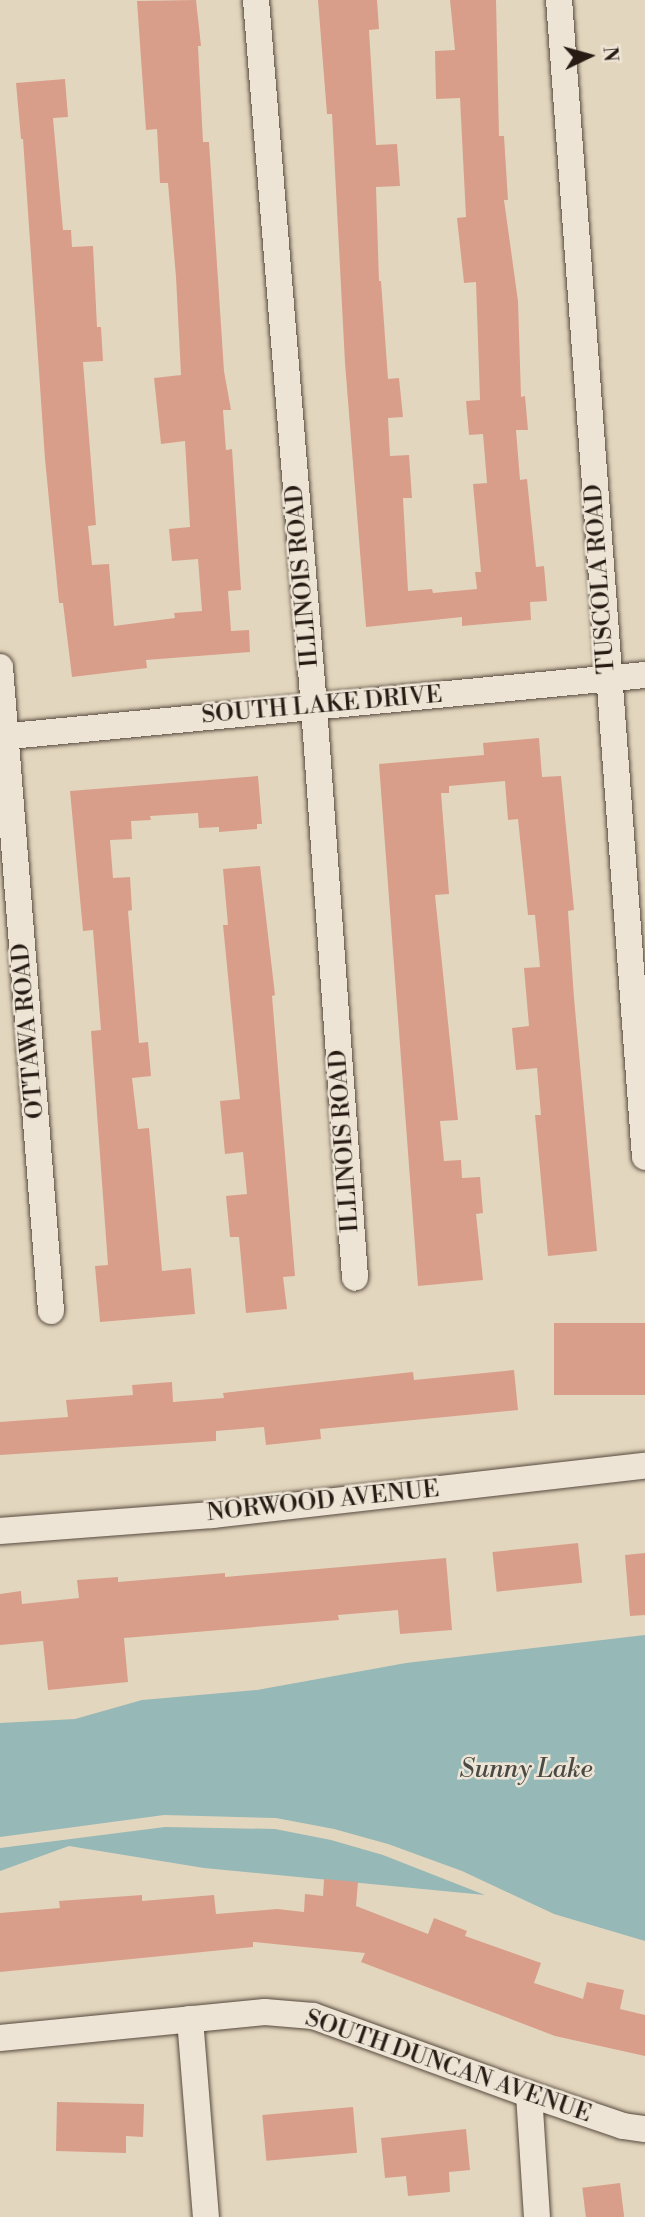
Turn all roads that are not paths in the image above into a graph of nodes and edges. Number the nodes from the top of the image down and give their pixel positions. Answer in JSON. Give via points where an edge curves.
{"nodes":[{"id":1,"x":256,"y":0,"type":"edge"},
{"id":2,"x":559,"y":0,"type":"edge"},
{"id":3,"x":0,"y":667,"type":"edge"},
{"id":4,"x":645,"y":675,"type":"edge"},
{"id":5,"x":608,"y":679,"type":"junction"},
{"id":6,"x":314,"y":707,"type":"junction"},
{"id":7,"x":2,"y":737,"type":"edge"},
{"id":8,"x":645,"y":1157,"type":"edge"},
{"id":9,"x":355,"y":1278,"type":"dead end"},
{"id":10,"x":51,"y":1311,"type":"dead end"},
{"id":11,"x":645,"y":1466,"type":"edge"},
{"id":12,"x":0,"y":1531,"type":"edge"},
{"id":13,"x":190,"y":2019,"type":"junction"},
{"id":14,"x":0,"y":2038,"type":"edge"},
{"id":15,"x":529,"y":2094,"type":"junction"},
{"id":16,"x":645,"y":2129,"type":"edge"},
{"id":17,"x":206,"y":2217,"type":"edge"},
{"id":18,"x":537,"y":2217,"type":"edge"}],
"edges":[{"from":1,"to":6,"type":"street","name":"ILLINOIS ROAD"},
{"from":2,"to":5,"type":"street","name":"TUSCOLA ROAD"},
{"from":3,"to":7,"type":"street","name":"OTTAWA ROAD"},
{"from":4,"to":5,"type":"street","name":"SOUTH LAKE DRIVE"},
{"from":5,"to":6,"type":"street","name":"SOUTH LAKE DRIVE"},
{"from":5,"to":8,"type":"street","name":"TUSCOLA ROAD"},
{"from":6,"to":7,"type":"street","name":"SOUTH LAKE DRIVE"},
{"from":6,"to":9,"type":"street","name":"ILLINOIS ROAD"},
{"from":7,"to":10,"type":"street","name":"OTTAWA ROAD"},
{"from":11,"to":12,"type":"street","name":"NORWOOD AVENUE","via":[[212,1515]]},
{"from":13,"to":14,"type":"street","name":"SOUTH DUNCAN AVENUE"},
{"from":13,"to":15,"type":"street","name":"SOUTH DUNCAN AVENUE","via":[[265,2012],[313,2016]]},
{"from":13,"to":17,"type":"street"},
{"from":15,"to":16,"type":"street","name":"SOUTH DUNCAN AVENUE"},
{"from":15,"to":18,"type":"street"}]}
